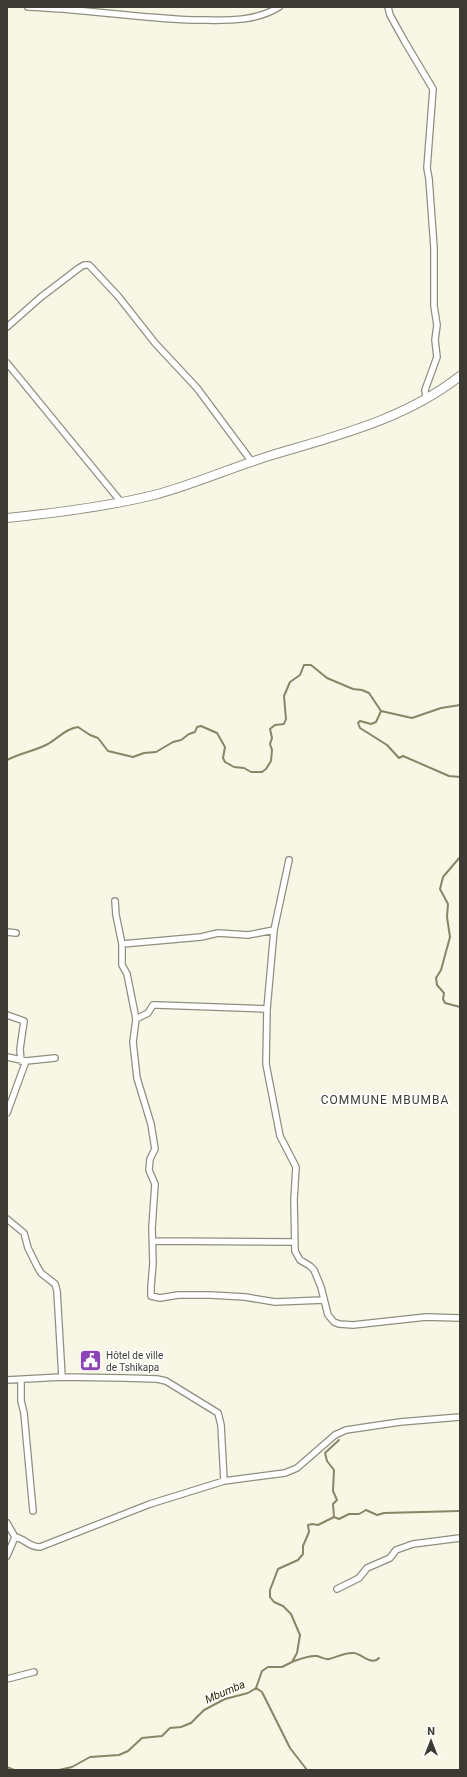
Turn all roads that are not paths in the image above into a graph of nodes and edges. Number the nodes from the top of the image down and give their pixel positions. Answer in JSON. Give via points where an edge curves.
{"nodes":[{"id":1,"x":28,"y":7,"type":"edge"},
{"id":2,"x":279,"y":7,"type":"edge"},
{"id":3,"x":388,"y":7,"type":"edge"},
{"id":4,"x":7,"y":327,"type":"edge"},
{"id":5,"x":7,"y":363,"type":"edge"},
{"id":6,"x":460,"y":376,"type":"edge"},
{"id":7,"x":426,"y":398,"type":"junction"},
{"id":8,"x":252,"y":462,"type":"junction"},
{"id":9,"x":121,"y":502,"type":"junction"},
{"id":10,"x":7,"y":518,"type":"edge"},
{"id":11,"x":289,"y":860,"type":"dead end"},
{"id":12,"x":115,"y":901,"type":"dead end"},
{"id":13,"x":274,"y":930,"type":"junction"},
{"id":14,"x":7,"y":932,"type":"edge"},
{"id":15,"x":16,"y":933,"type":"dead end"},
{"id":16,"x":122,"y":944,"type":"junction"},
{"id":17,"x":267,"y":1009,"type":"junction"},
{"id":18,"x":7,"y":1015,"type":"edge"},
{"id":19,"x":136,"y":1020,"type":"junction"},
{"id":20,"x":7,"y":1057,"type":"edge"},
{"id":21,"x":56,"y":1058,"type":"dead end"},
{"id":22,"x":23,"y":1061,"type":"junction"},
{"id":23,"x":8,"y":1110,"type":"edge"},
{"id":24,"x":7,"y":1219,"type":"edge"},
{"id":25,"x":153,"y":1241,"type":"junction"},
{"id":26,"x":294,"y":1242,"type":"junction"},
{"id":27,"x":324,"y":1300,"type":"junction"},
{"id":28,"x":460,"y":1318,"type":"edge"},
{"id":29,"x":62,"y":1377,"type":"junction"},
{"id":30,"x":7,"y":1380,"type":"edge"},
{"id":31,"x":21,"y":1380,"type":"junction"},
{"id":32,"x":460,"y":1416,"type":"edge"},
{"id":33,"x":224,"y":1481,"type":"junction"},
{"id":34,"x":33,"y":1511,"type":"dead end"},
{"id":35,"x":7,"y":1523,"type":"edge"},
{"id":36,"x":15,"y":1537,"type":"junction"},
{"id":37,"x":460,"y":1538,"type":"edge"},
{"id":38,"x":7,"y":1556,"type":"edge"},
{"id":39,"x":337,"y":1589,"type":"dead end"},
{"id":40,"x":34,"y":1672,"type":"dead end"},
{"id":41,"x":7,"y":1679,"type":"edge"}],
"edges":[{"from":1,"to":2,"type":"street","via":[[165,19],[225,20],[258,17]]},
{"from":3,"to":7,"type":"street","via":[[390,15],[433,89],[427,168],[434,248],[437,357],[425,390]]},
{"from":4,"to":8,"type":"street","via":[[79,268],[89,265],[197,388]]},
{"from":5,"to":9,"type":"street"},
{"from":6,"to":7,"type":"main road"},
{"from":7,"to":8,"type":"main road","via":[[364,428]]},
{"from":8,"to":9,"type":"main road","via":[[210,478]]},
{"from":9,"to":10,"type":"main road"},
{"from":11,"to":13,"type":"street"},
{"from":12,"to":16,"type":"street"},
{"from":13,"to":16,"type":"street","via":[[248,935],[218,933],[201,937]]},
{"from":13,"to":17,"type":"street"},
{"from":14,"to":15,"type":"street"},
{"from":16,"to":19,"type":"street","via":[[122,964],[127,974]]},
{"from":17,"to":19,"type":"street","via":[[155,1005]]},
{"from":17,"to":26,"type":"street","via":[[266,1064],[280,1136],[296,1167]]},
{"from":18,"to":22,"type":"street","via":[[24,1020],[20,1049]]},
{"from":19,"to":25,"type":"street","via":[[134,1058],[137,1078],[151,1124],[154,1149],[149,1170],[155,1184]]},
{"from":20,"to":22,"type":"street"},
{"from":21,"to":22,"type":"street"},
{"from":22,"to":23,"type":"street"},
{"from":24,"to":29,"type":"street","via":[[24,1233],[37,1266],[55,1284]]},
{"from":25,"to":26,"type":"street"},
{"from":25,"to":27,"type":"street","via":[[151,1296],[156,1298],[212,1295],[275,1302]]},
{"from":26,"to":27,"type":"street","via":[[294,1251],[300,1260],[314,1270]]},
{"from":27,"to":28,"type":"street","via":[[328,1315],[339,1324],[353,1325],[426,1317]]},
{"from":29,"to":31,"type":"street"},
{"from":29,"to":33,"type":"street","via":[[162,1380],[214,1410],[220,1417]]},
{"from":30,"to":31,"type":"street"},
{"from":31,"to":34,"type":"street"},
{"from":32,"to":33,"type":"street","via":[[346,1430],[335,1435],[297,1468],[285,1473]]},
{"from":33,"to":36,"type":"street","via":[[150,1504],[40,1546],[32,1547]]},
{"from":35,"to":36,"type":"street"},
{"from":36,"to":38,"type":"street"},
{"from":37,"to":39,"type":"street","via":[[414,1544],[396,1550],[390,1558],[367,1568],[359,1578]]},
{"from":40,"to":41,"type":"street"}]}
